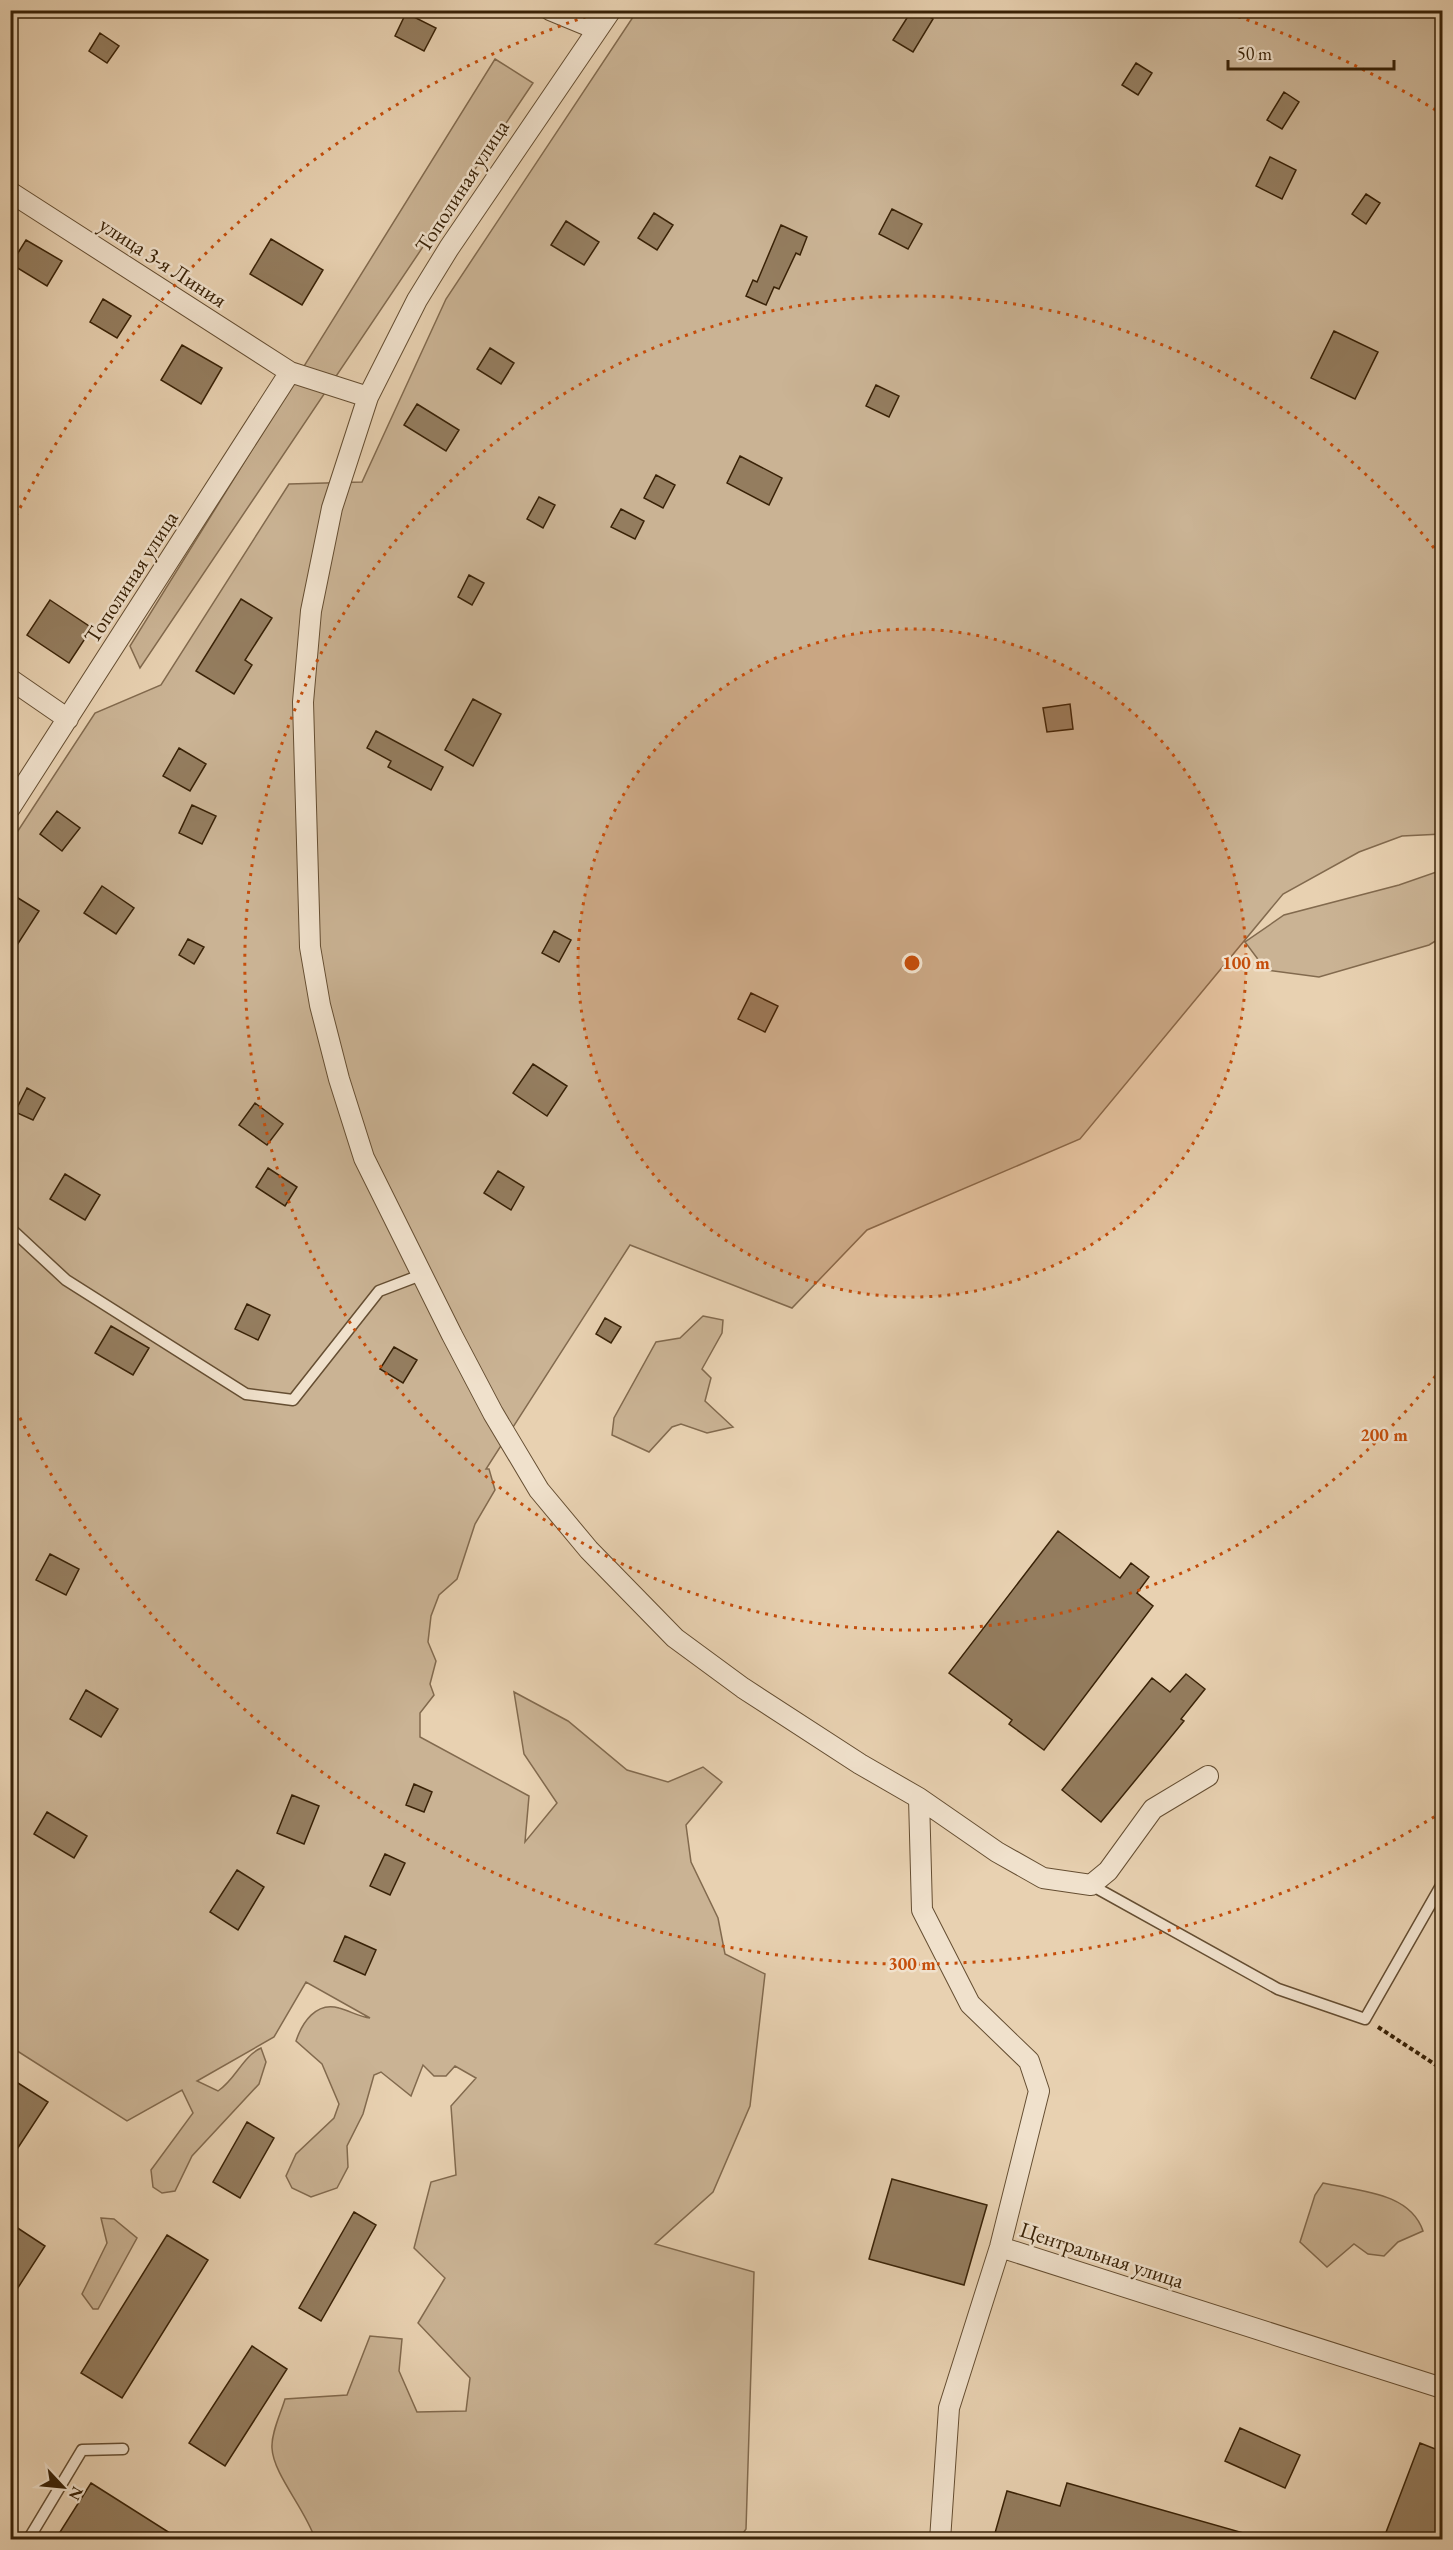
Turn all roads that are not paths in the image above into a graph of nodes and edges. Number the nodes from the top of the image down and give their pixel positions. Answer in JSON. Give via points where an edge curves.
{"nodes":[{"id":1,"x":550,"y":10,"type":"edge"},
{"id":2,"x":611,"y":10,"type":"edge"},
{"id":3,"x":596,"y":29,"type":"junction"},
{"id":4,"x":10,"y":192,"type":"edge"},
{"id":5,"x":290,"y":372,"type":"junction"},
{"id":6,"x":368,"y":397,"type":"junction"},
{"id":7,"x":10,"y":680,"type":"edge"},
{"id":8,"x":68,"y":719,"type":"junction"},
{"id":9,"x":10,"y":808,"type":"edge"},
{"id":10,"x":10,"y":1228,"type":"edge"},
{"id":11,"x":421,"y":1275,"type":"junction"},
{"id":12,"x":1208,"y":1776,"type":"dead end"},
{"id":13,"x":919,"y":1798,"type":"junction"},
{"id":14,"x":1443,"y":1884,"type":"edge"},
{"id":15,"x":1091,"y":1885,"type":"junction"},
{"id":16,"x":1000,"y":2247,"type":"junction"},
{"id":17,"x":1443,"y":2388,"type":"edge"},
{"id":18,"x":123,"y":2449,"type":"dead end"},
{"id":19,"x":28,"y":2540,"type":"edge"},
{"id":20,"x":940,"y":2540,"type":"edge"}],
"edges":[{"from":1,"to":3,"type":"street"},
{"from":2,"to":3,"type":"street","name":"Тополиная улица"},
{"from":3,"to":6,"type":"street","name":"Тополиная улица","via":[[449,248],[417,300]]},
{"from":4,"to":5,"type":"street","name":"улица 3-я Линия"},
{"from":5,"to":6,"type":"street","name":"улица 3-я Линия"},
{"from":5,"to":8,"type":"street","name":"Тополиная улица"},
{"from":6,"to":11,"type":"street","name":"Тополиная улица","via":[[332,508],[311,611],[303,702],[310,947],[320,1005],[364,1158]]},
{"from":7,"to":8,"type":"street"},
{"from":8,"to":9,"type":"street","name":"Тополиная улица"},
{"from":10,"to":11,"type":"lane","via":[[66,1280],[246,1394],[293,1400],[379,1291]]},
{"from":11,"to":13,"type":"street","name":"Тополиная улица","via":[[493,1413],[539,1490],[637,1602],[675,1638],[743,1688]]},
{"from":12,"to":15,"type":"street","via":[[1153,1809],[1108,1871]]},
{"from":13,"to":15,"type":"street","name":"Тополиная улица","via":[[997,1852],[1043,1878]]},
{"from":13,"to":16,"type":"street","via":[[922,1910],[970,2004],[1029,2061],[1039,2091]]},
{"from":14,"to":15,"type":"lane","via":[[1365,2019],[1278,1989]]},
{"from":16,"to":17,"type":"street","name":"Центральная улица"},
{"from":16,"to":20,"type":"street","name":"Центральная улица","via":[[949,2408]]},
{"from":18,"to":19,"type":"lane","via":[[82,2450]]}]}
